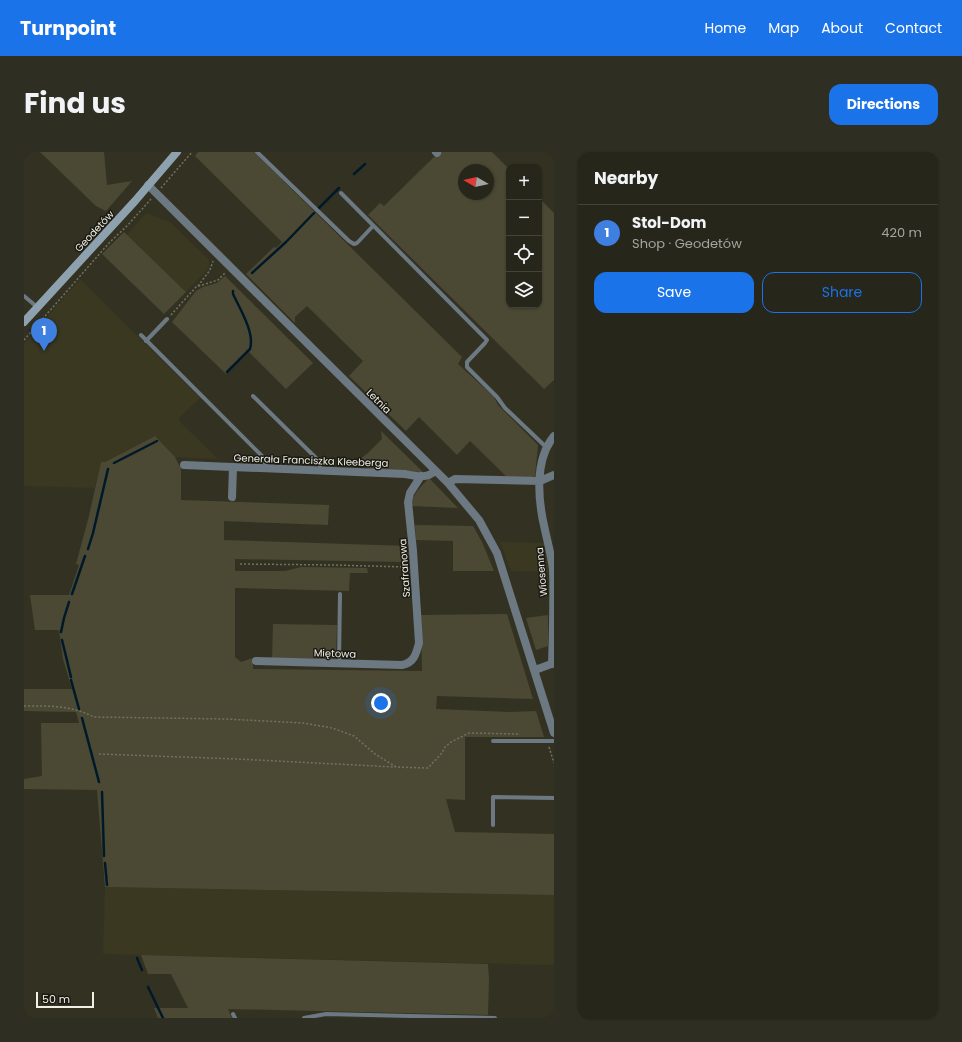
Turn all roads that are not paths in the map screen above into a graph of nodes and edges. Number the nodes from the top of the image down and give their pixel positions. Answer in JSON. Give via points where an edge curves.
{"nodes":[{"id":1,"x":177,"y":152,"type":"edge"},
{"id":2,"x":258,"y":152,"type":"edge"},
{"id":3,"x":148,"y":185,"type":"junction"},
{"id":4,"x":341,"y":193,"type":"dead end"},
{"id":5,"x":373,"y":226,"type":"junction"},
{"id":6,"x":24,"y":296,"type":"edge"},
{"id":7,"x":37,"y":307,"type":"junction"},
{"id":8,"x":167,"y":319,"type":"road end"},
{"id":9,"x":24,"y":322,"type":"edge"},
{"id":10,"x":141,"y":335,"type":"dead end"},
{"id":11,"x":146,"y":341,"type":"junction"},
{"id":12,"x":253,"y":396,"type":"dead end"},
{"id":13,"x":554,"y":436,"type":"edge"},
{"id":14,"x":546,"y":447,"type":"junction"},
{"id":15,"x":184,"y":465,"type":"dead end"},
{"id":16,"x":233,"y":467,"type":"junction"},
{"id":17,"x":267,"y":468,"type":"junction"},
{"id":18,"x":320,"y":471,"type":"junction"},
{"id":19,"x":435,"y":471,"type":"junction"},
{"id":20,"x":554,"y":475,"type":"edge"},
{"id":21,"x":421,"y":476,"type":"junction"},
{"id":22,"x":540,"y":481,"type":"junction"},
{"id":23,"x":448,"y":483,"type":"junction"},
{"id":24,"x":232,"y":497,"type":"dead end"},
{"id":25,"x":552,"y":547,"type":"edge"},
{"id":26,"x":340,"y":594,"type":"dead end"},
{"id":27,"x":412,"y":660,"type":"joint"},
{"id":28,"x":256,"y":661,"type":"dead end"},
{"id":29,"x":339,"y":663,"type":"junction"},
{"id":30,"x":553,"y":663,"type":"edge"},
{"id":31,"x":535,"y":670,"type":"junction"},
{"id":32,"x":554,"y":733,"type":"edge"},
{"id":33,"x":493,"y":741,"type":"dead end"},
{"id":34,"x":554,"y":741,"type":"edge"},
{"id":35,"x":554,"y":798,"type":"edge"},
{"id":36,"x":493,"y":825,"type":"dead end"},
{"id":37,"x":304,"y":1018,"type":"edge"},
{"id":38,"x":495,"y":1018,"type":"edge"}],
"edges":[{"from":1,"to":3,"type":"main road","name":"Geodetów"},
{"from":2,"to":5,"type":"lane","via":[[349,241],[357,243]]},
{"from":3,"to":7,"type":"main road","name":"Geodetów"},
{"from":3,"to":19,"type":"street","name":"Letnia","via":[[153,198]]},
{"from":4,"to":5,"type":"lane"},
{"from":5,"to":14,"type":"lane","via":[[487,340],[467,362],[467,367]]},
{"from":6,"to":7,"type":"lane"},
{"from":7,"to":9,"type":"main road","name":"Geodetów"},
{"from":8,"to":11,"type":"lane"},
{"from":10,"to":11,"type":"lane"},
{"from":11,"to":17,"type":"lane","via":[[262,456]]},
{"from":12,"to":18,"type":"lane","via":[[317,459]]},
{"from":13,"to":14,"type":"street","name":"Wiosenna"},
{"from":14,"to":22,"type":"street","name":"Wiosenna","via":[[540,469]]},
{"from":15,"to":16,"type":"street","name":"Generała Franciszka Kleeberga"},
{"from":16,"to":17,"type":"street","name":"Generała Franciszka Kleeberga"},
{"from":16,"to":24,"type":"street"},
{"from":17,"to":18,"type":"street","name":"Generała Franciszka Kleeberga"},
{"from":18,"to":21,"type":"street","name":"Generała Franciszka Kleeberga"},
{"from":19,"to":21,"type":"street","name":"Generała Franciszka Kleeberga","via":[[429,476]]},
{"from":19,"to":23,"type":"street","name":"Letnia"},
{"from":20,"to":22,"type":"street"},
{"from":21,"to":27,"type":"street","name":"Szafranowa","via":[[410,493],[408,502],[419,643]]},
{"from":22,"to":23,"type":"street","via":[[455,479]]},
{"from":22,"to":25,"type":"street","name":"Wiosenna","via":[[545,530]]},
{"from":23,"to":31,"type":"street","name":"Letnia","via":[[479,520],[497,553]]},
{"from":25,"to":30,"type":"street","name":"Wiosenna"},
{"from":26,"to":29,"type":"lane"},
{"from":27,"to":29,"type":"street","name":"Miętowa","via":[[402,665]]},
{"from":28,"to":29,"type":"street","name":"Miętowa"},
{"from":30,"to":31,"type":"street"},
{"from":31,"to":32,"type":"street"},
{"from":33,"to":34,"type":"lane"},
{"from":35,"to":36,"type":"lane","via":[[493,796]]},
{"from":37,"to":38,"type":"lane","via":[[326,1014]]}]}
